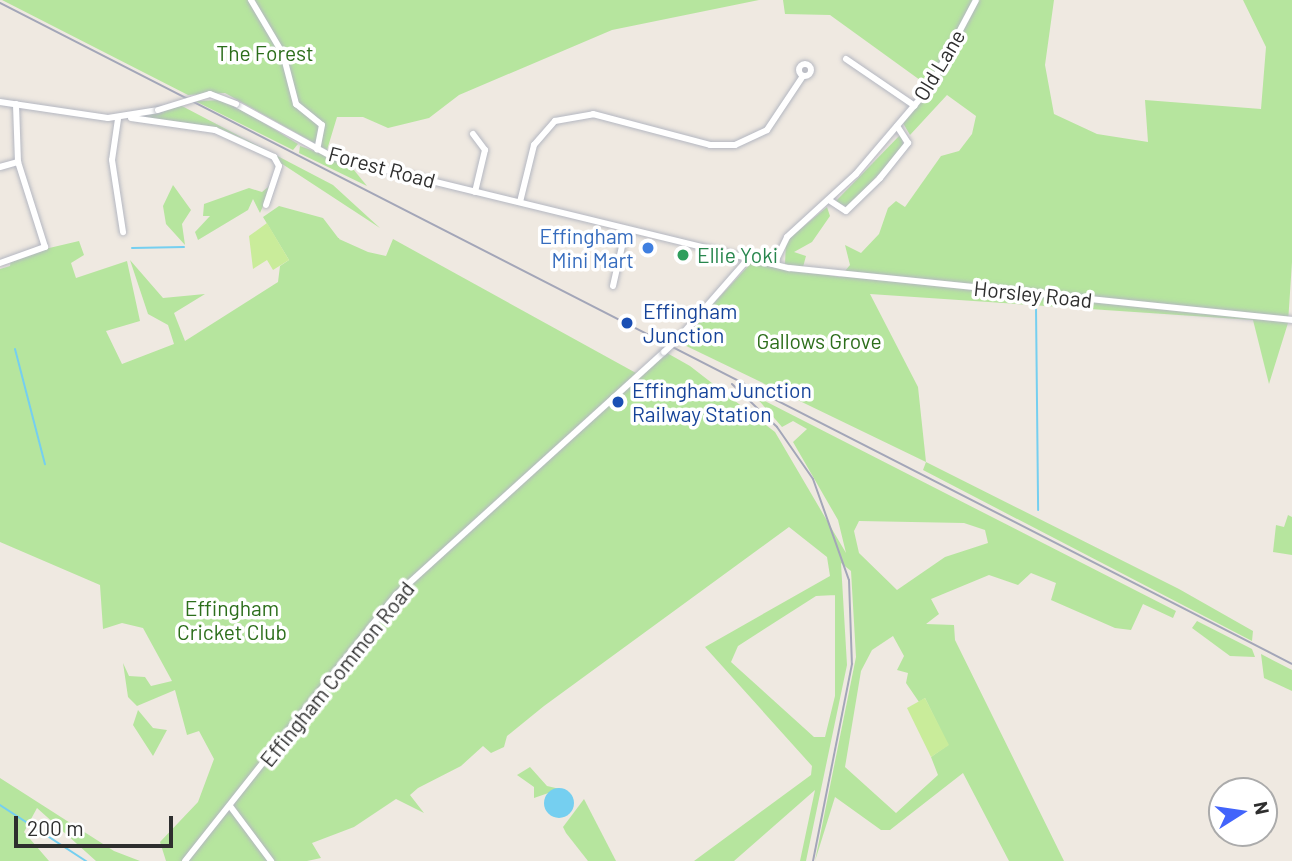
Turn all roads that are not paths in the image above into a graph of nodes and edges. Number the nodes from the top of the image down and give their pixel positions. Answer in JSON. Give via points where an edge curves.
{"nodes":[{"id":1,"x":251,"y":0,"type":"edge"},
{"id":2,"x":976,"y":0,"type":"edge"},
{"id":3,"x":846,"y":59,"type":"dead end"},
{"id":4,"x":803,"y":76,"type":"dead end"},
{"id":5,"x":0,"y":102,"type":"edge"},
{"id":6,"x":16,"y":104,"type":"junction"},
{"id":7,"x":915,"y":106,"type":"junction"},
{"id":8,"x":131,"y":118,"type":"junction"},
{"id":9,"x":118,"y":119,"type":"junction"},
{"id":10,"x":898,"y":126,"type":"junction"},
{"id":11,"x":473,"y":134,"type":"dead end"},
{"id":12,"x":317,"y":150,"type":"junction"},
{"id":13,"x":18,"y":162,"type":"junction"},
{"id":14,"x":0,"y":167,"type":"edge"},
{"id":15,"x":475,"y":192,"type":"junction"},
{"id":16,"x":829,"y":200,"type":"junction"},
{"id":17,"x":520,"y":202,"type":"junction"},
{"id":18,"x":266,"y":205,"type":"dead end"},
{"id":19,"x":626,"y":229,"type":"junction"},
{"id":20,"x":123,"y":232,"type":"dead end"},
{"id":21,"x":739,"y":256,"type":"junction"},
{"id":22,"x":749,"y":258,"type":"junction"},
{"id":23,"x":0,"y":263,"type":"edge"},
{"id":24,"x":774,"y":264,"type":"junction"},
{"id":25,"x":739,"y":271,"type":"junction"},
{"id":26,"x":613,"y":286,"type":"dead end"},
{"id":27,"x":1292,"y":320,"type":"edge"},
{"id":28,"x":230,"y":806,"type":"junction"},
{"id":29,"x":185,"y":861,"type":"edge"},
{"id":30,"x":271,"y":861,"type":"edge"}],
"edges":[{"from":1,"to":12,"type":"street","via":[[283,54],[296,104],[322,125]]},
{"from":2,"to":7,"type":"street","name":"Old Lane","via":[[943,67]]},
{"from":3,"to":7,"type":"street"},
{"from":4,"to":17,"type":"street","via":[[767,130],[735,145],[710,145],[593,114],[555,121],[534,145]]},
{"from":5,"to":6,"type":"street","name":"Forest Road"},
{"from":6,"to":9,"type":"street","name":"Forest Road"},
{"from":6,"to":13,"type":"street"},
{"from":7,"to":10,"type":"street","name":"Old Lane"},
{"from":8,"to":9,"type":"street","name":"Forest Road"},
{"from":8,"to":12,"type":"street","name":"Forest Road","bridge":true,"via":[[210,94]]},
{"from":8,"to":18,"type":"street","via":[[215,130],[274,157],[279,166]]},
{"from":9,"to":20,"type":"street","via":[[112,160]]},
{"from":10,"to":16,"type":"street","name":"Old Lane"},
{"from":10,"to":16,"type":"street","via":[[908,144],[880,177],[846,211]]},
{"from":11,"to":15,"type":"street","via":[[485,150]]},
{"from":12,"to":15,"type":"street","name":"Forest Road"},
{"from":13,"to":14,"type":"street"},
{"from":13,"to":23,"type":"street","via":[[45,247]]},
{"from":15,"to":17,"type":"street","name":"Forest Road"},
{"from":16,"to":24,"type":"street","name":"Old Lane","via":[[787,237]]},
{"from":17,"to":19,"type":"street","name":"Forest Road"},
{"from":19,"to":21,"type":"street","name":"Forest Road"},
{"from":19,"to":26,"type":"street"},
{"from":21,"to":22,"type":"street","name":"Forest Road"},
{"from":21,"to":25,"type":"street"},
{"from":22,"to":24,"type":"street","name":"Forest Road"},
{"from":22,"to":25,"type":"street","name":"Effingham Common Road"},
{"from":24,"to":27,"type":"street","name":"Horsley Road","via":[[878,281]]},
{"from":25,"to":28,"type":"street","name":"Effingham Common Road","bridge":true,"via":[[678,339],[396,595]]},
{"from":28,"to":29,"type":"street","name":"Effingham Common Road"},
{"from":28,"to":30,"type":"street"}]}
